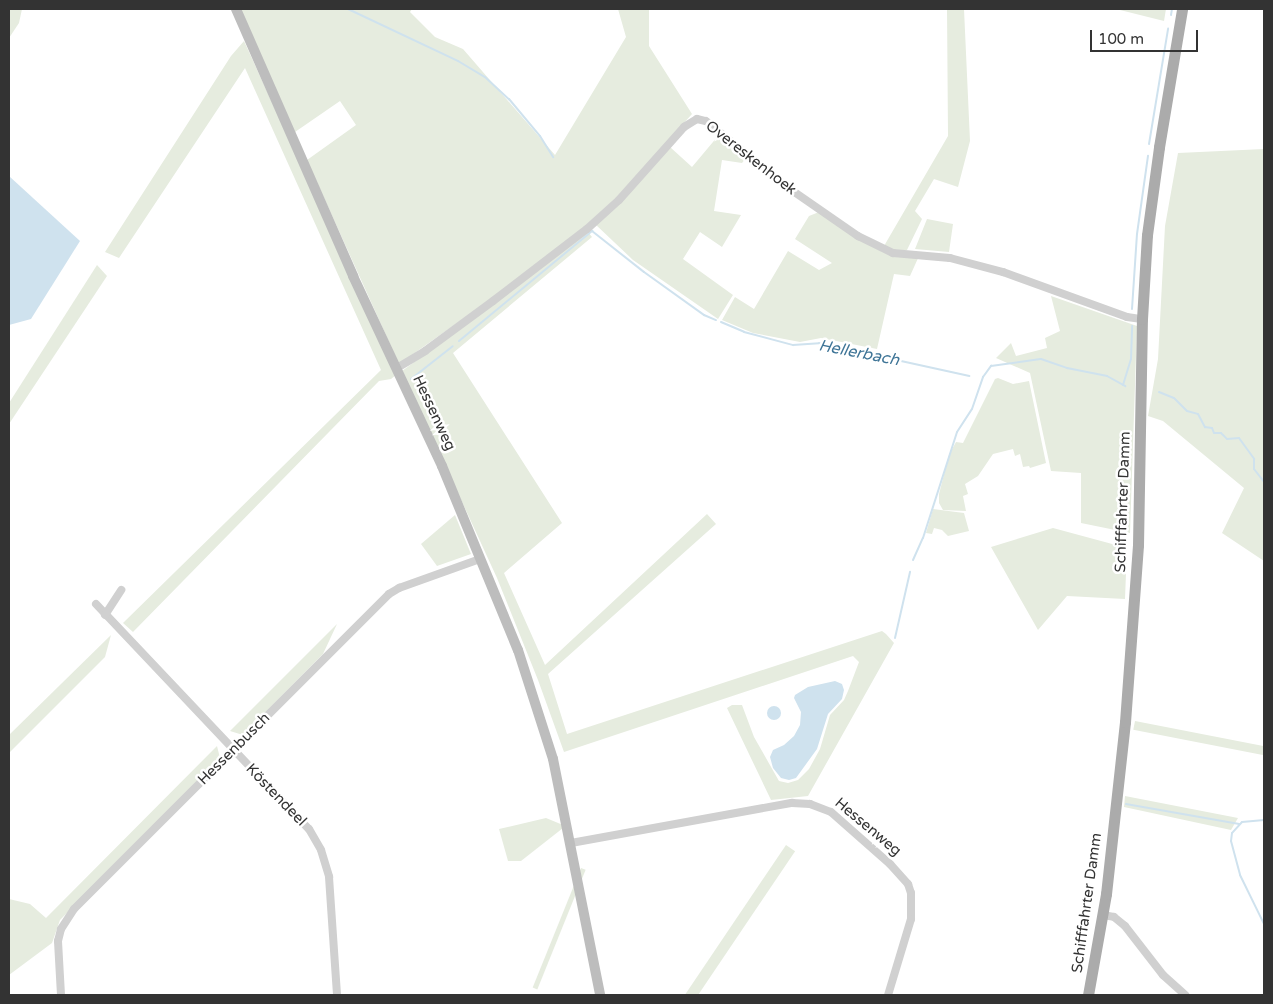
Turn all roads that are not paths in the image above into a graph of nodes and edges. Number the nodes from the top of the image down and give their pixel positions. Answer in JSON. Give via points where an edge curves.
{"nodes":[{"id":1,"x":236,"y":9,"type":"edge"},
{"id":2,"x":1182,"y":9,"type":"edge"},
{"id":3,"x":1142,"y":319,"type":"junction"},
{"id":4,"x":397,"y":368,"type":"junction"},
{"id":5,"x":480,"y":559,"type":"junction"},
{"id":6,"x":121,"y":590,"type":"dead end"},
{"id":7,"x":96,"y":604,"type":"dead end"},
{"id":8,"x":105,"y":615,"type":"junction"},
{"id":9,"x":233,"y":751,"type":"junction"},
{"id":10,"x":571,"y":843,"type":"junction"},
{"id":11,"x":1103,"y":914,"type":"junction"},
{"id":12,"x":61,"y":995,"type":"edge"},
{"id":13,"x":337,"y":995,"type":"edge"},
{"id":14,"x":600,"y":995,"type":"edge"},
{"id":15,"x":888,"y":995,"type":"edge"},
{"id":16,"x":1088,"y":995,"type":"edge"},
{"id":17,"x":1185,"y":995,"type":"edge"}],
"edges":[{"from":1,"to":4,"type":"street","name":"Hessenweg","via":[[353,276]]},
{"from":2,"to":3,"type":"main road","name":"Schifffahrter Damm","via":[[1152,192]]},
{"from":3,"to":4,"type":"street","name":"Overeskenhoek","via":[[1127,317],[1003,272],[950,258],[894,253],[858,236],[790,189],[706,121],[697,119],[684,126],[619,200],[587,229],[493,301]]},
{"from":3,"to":11,"type":"main road","name":"Schifffahrter Damm","via":[[1138,554],[1125,722]]},
{"from":4,"to":5,"type":"street","name":"Hessenweg"},
{"from":5,"to":9,"type":"street","name":"Hessenbusch","via":[[389,594]]},
{"from":5,"to":10,"type":"street","name":"Hessenweg","via":[[518,650],[540,715]]},
{"from":6,"to":8,"type":"street"},
{"from":7,"to":8,"type":"street","name":"Köstendeel"},
{"from":8,"to":9,"type":"street","name":"Köstendeel"},
{"from":9,"to":12,"type":"street","name":"Hessenbusch","via":[[70,914],[58,941]]},
{"from":9,"to":13,"type":"street","name":"Köstendeel","via":[[309,830],[321,850],[331,891]]},
{"from":10,"to":14,"type":"street","name":"Hessenweg"},
{"from":10,"to":15,"type":"street","name":"Hessenweg","via":[[792,803],[810,804],[831,812],[890,864],[908,884],[911,893],[911,919]]},
{"from":11,"to":16,"type":"main road","name":"Schifffahrter Damm"},
{"from":11,"to":17,"type":"street","via":[[1114,917],[1125,926],[1163,975]]}]}
